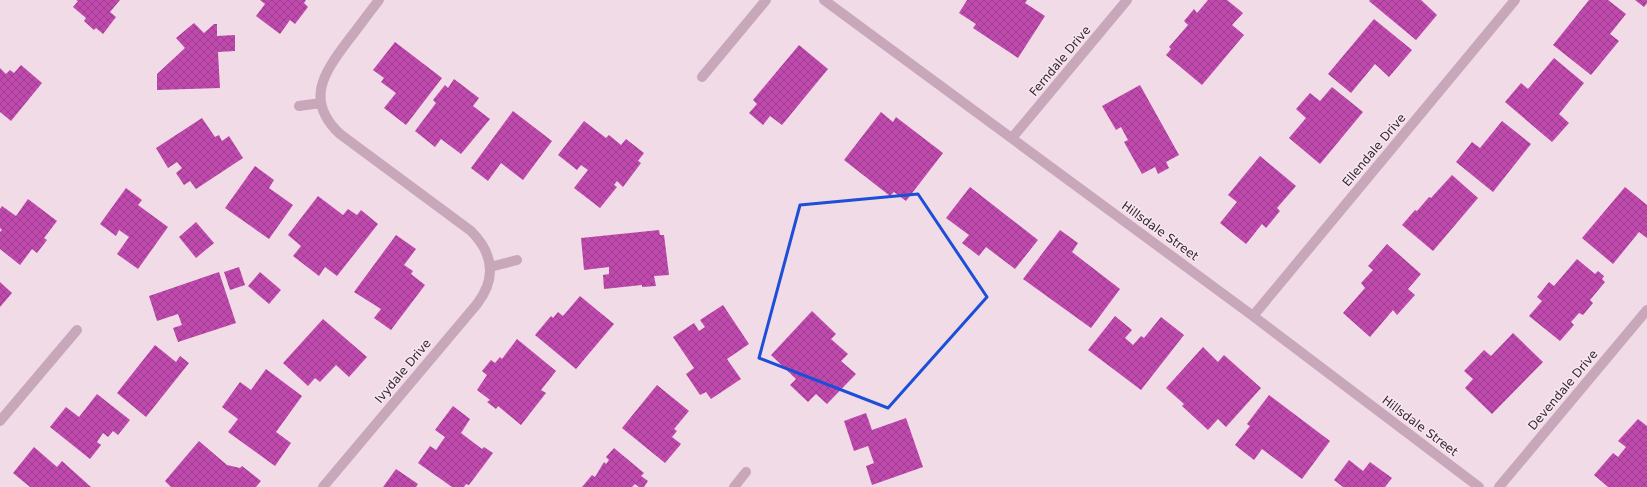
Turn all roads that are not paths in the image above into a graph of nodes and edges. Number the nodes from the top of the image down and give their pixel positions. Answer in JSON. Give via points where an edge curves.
{"nodes":[{"id":1,"x":379,"y":0,"type":"edge"},
{"id":2,"x":766,"y":0,"type":"edge"},
{"id":3,"x":824,"y":0,"type":"edge"},
{"id":4,"x":1127,"y":0,"type":"edge"},
{"id":5,"x":1516,"y":0,"type":"edge"},
{"id":6,"x":702,"y":76,"type":"dead end"},
{"id":7,"x":321,"y":103,"type":"junction"},
{"id":8,"x":299,"y":106,"type":"dead end"},
{"id":9,"x":1012,"y":138,"type":"junction"},
{"id":10,"x":517,"y":260,"type":"dead end"},
{"id":11,"x":490,"y":267,"type":"junction"},
{"id":12,"x":1647,"y":310,"type":"edge"},
{"id":13,"x":1253,"y":316,"type":"junction"},
{"id":14,"x":77,"y":330,"type":"dead end"},
{"id":15,"x":0,"y":421,"type":"edge"},
{"id":16,"x":746,"y":472,"type":"dead end"},
{"id":17,"x":323,"y":487,"type":"edge"},
{"id":18,"x":734,"y":487,"type":"edge"},
{"id":19,"x":1479,"y":487,"type":"edge"},
{"id":20,"x":1499,"y":487,"type":"edge"}],
"edges":[{"from":1,"to":7,"type":"street","name":"Ivydale Drive","via":[[328,68],[321,86]]},
{"from":2,"to":6,"type":"street"},
{"from":3,"to":9,"type":"street","name":"Hillsdale Street"},
{"from":4,"to":9,"type":"street","name":"Ferndale Drive"},
{"from":5,"to":13,"type":"street","name":"Ellendale Drive"},
{"from":7,"to":8,"type":"street"},
{"from":7,"to":11,"type":"street","name":"Ivydale Drive","via":[[328,120],[340,134],[471,231],[483,247]]},
{"from":9,"to":13,"type":"street","name":"Hillsdale Street"},
{"from":10,"to":11,"type":"street"},
{"from":11,"to":17,"type":"street","name":"Ivydale Drive","via":[[490,277],[484,295]]},
{"from":12,"to":20,"type":"street","name":"Devendale Drive"},
{"from":13,"to":19,"type":"street","name":"Hillsdale Street"},
{"from":14,"to":15,"type":"street"},
{"from":16,"to":18,"type":"street"}]}
